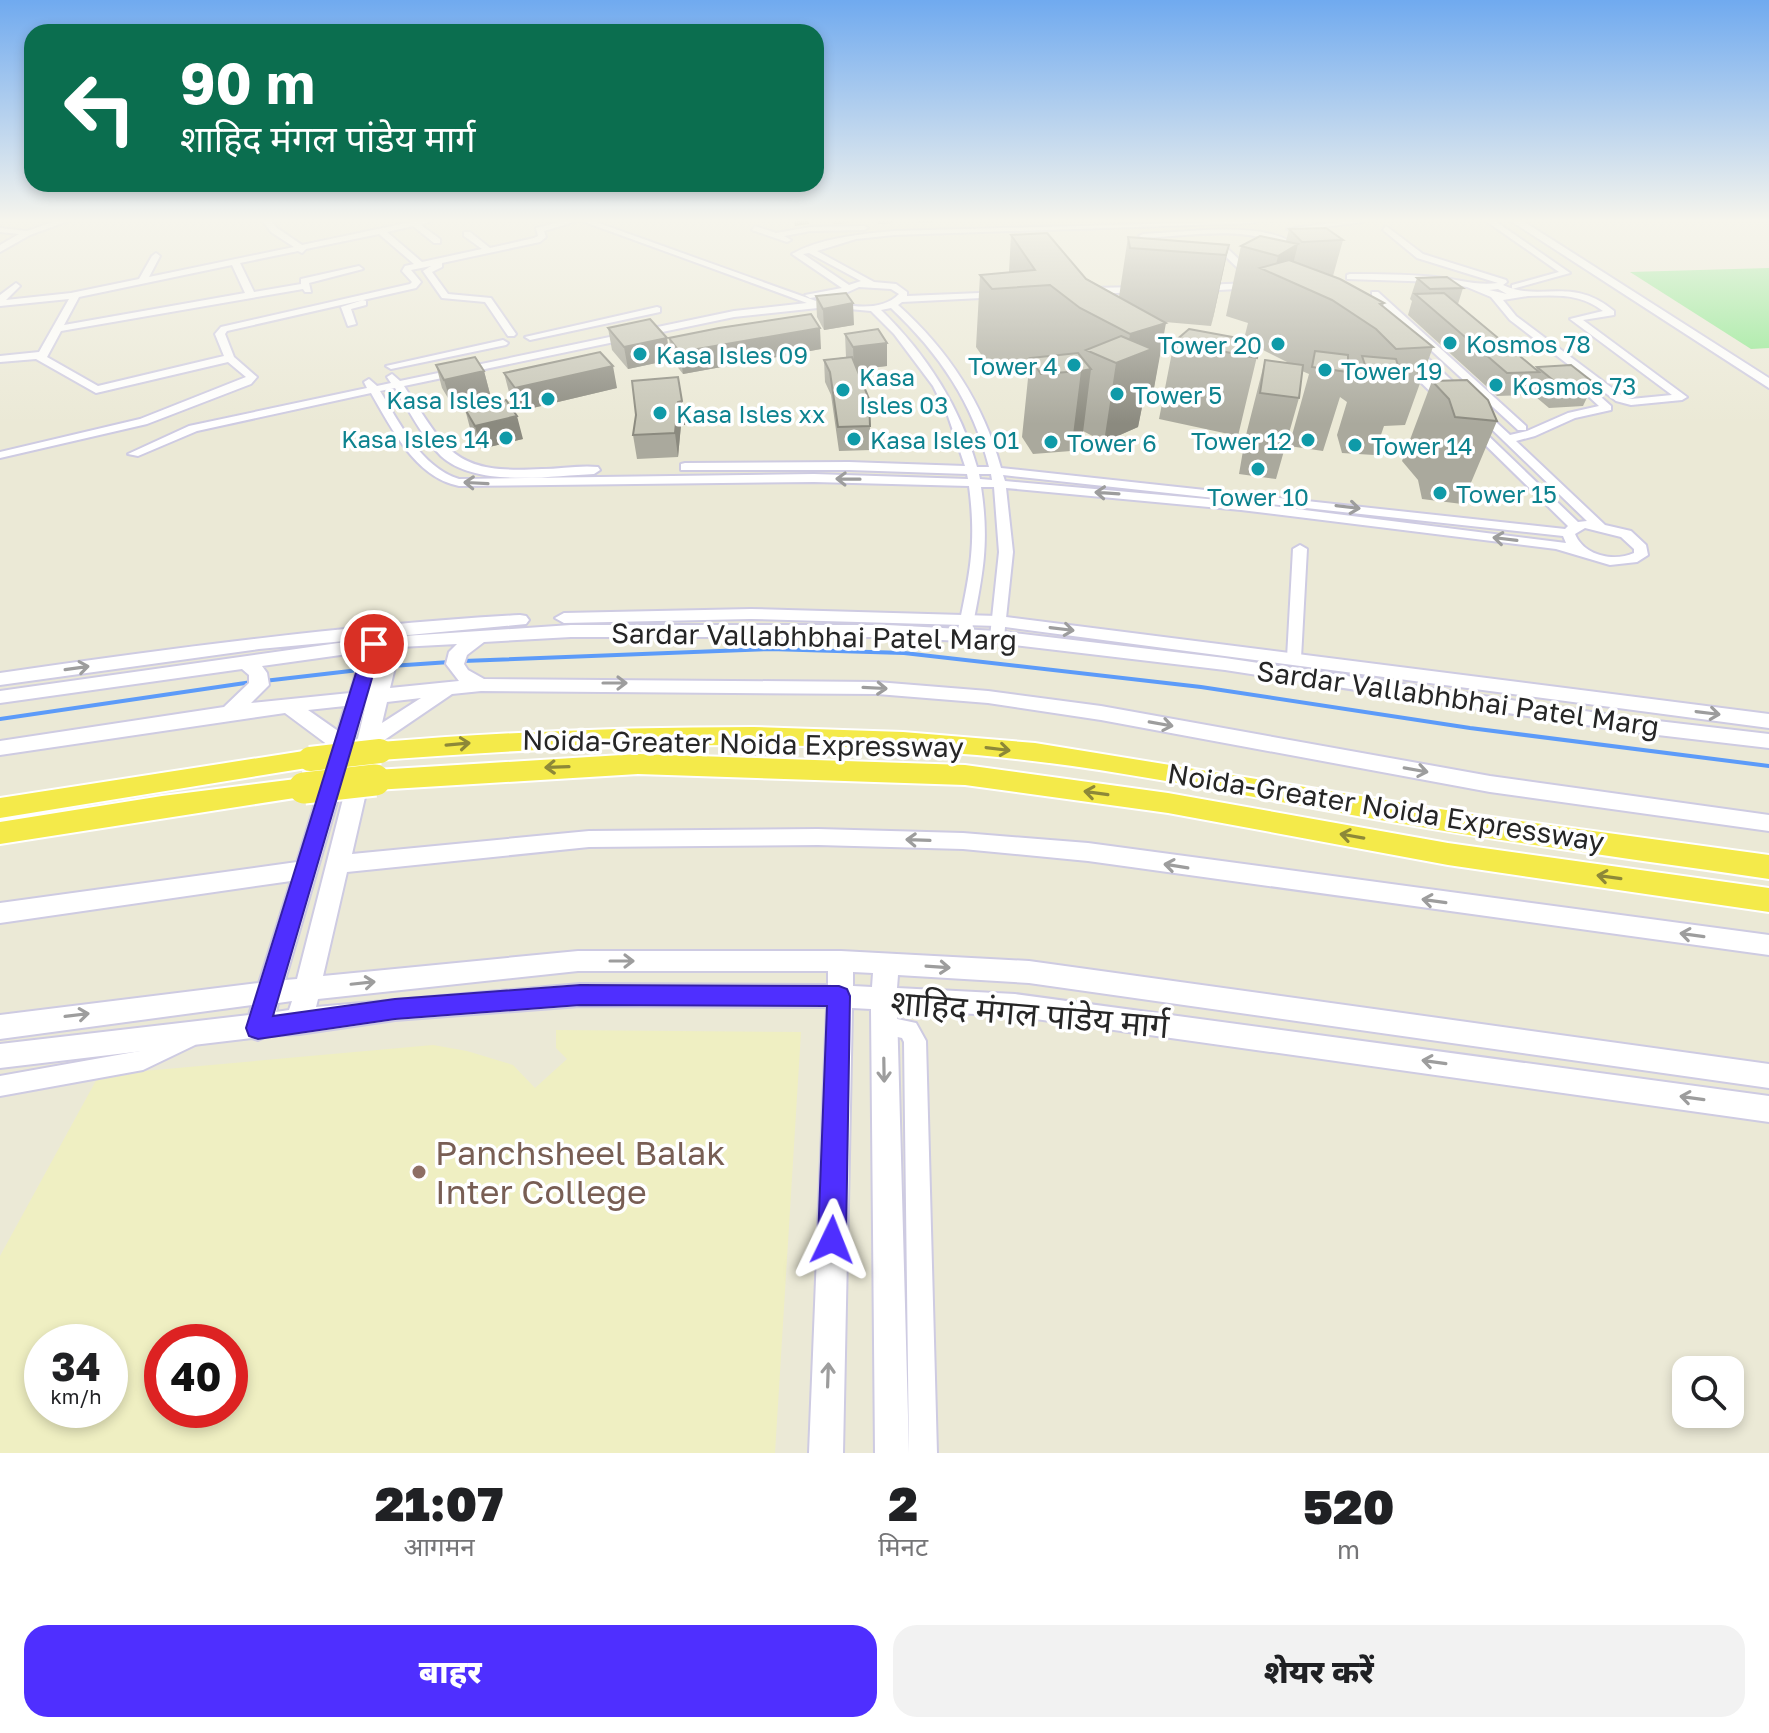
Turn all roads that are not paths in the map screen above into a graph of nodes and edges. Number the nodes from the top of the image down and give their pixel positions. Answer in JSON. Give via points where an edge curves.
{"nodes":[{"id":1,"x":107,"y":289,"type":"edge"},
{"id":2,"x":248,"y":289,"type":"edge"},
{"id":3,"x":289,"y":289,"type":"edge"},
{"id":4,"x":307,"y":289,"type":"edge"},
{"id":5,"x":400,"y":289,"type":"edge"},
{"id":6,"x":431,"y":289,"type":"edge"},
{"id":7,"x":441,"y":289,"type":"edge"},
{"id":8,"x":779,"y":289,"type":"edge"},
{"id":9,"x":843,"y":289,"type":"edge"},
{"id":10,"x":881,"y":289,"type":"edge"},
{"id":11,"x":1079,"y":289,"type":"edge"},
{"id":12,"x":1086,"y":289,"type":"edge"},
{"id":13,"x":1468,"y":289,"type":"edge"},
{"id":14,"x":1510,"y":289,"type":"edge"},
{"id":15,"x":1518,"y":289,"type":"edge"},
{"id":16,"x":1621,"y":289,"type":"edge"},
{"id":17,"x":1637,"y":289,"type":"edge"},
{"id":18,"x":1513,"y":290,"type":"junction"},
{"id":19,"x":1010,"y":291,"type":"edge"},
{"id":20,"x":837,"y":292,"type":"junction"},
{"id":21,"x":1489,"y":293,"type":"junction"},
{"id":22,"x":1375,"y":294,"type":"edge"},
{"id":23,"x":75,"y":296,"type":"junction"},
{"id":24,"x":251,"y":296,"type":"junction"},
{"id":25,"x":799,"y":296,"type":"junction"},
{"id":26,"x":898,"y":298,"type":"junction"},
{"id":27,"x":0,"y":302,"type":"edge"},
{"id":28,"x":815,"y":304,"type":"junction"},
{"id":29,"x":827,"y":304,"type":"junction"},
{"id":30,"x":324,"y":305,"type":"junction"},
{"id":31,"x":873,"y":308,"type":"junction"},
{"id":32,"x":657,"y":310,"type":"dead end"},
{"id":33,"x":351,"y":324,"type":"dead end"},
{"id":34,"x":55,"y":329,"type":"junction"},
{"id":35,"x":530,"y":337,"type":"junction"},
{"id":36,"x":508,"y":343,"type":"junction"},
{"id":37,"x":1406,"y":343,"type":"edge"},
{"id":38,"x":541,"y":346,"type":"junction"},
{"id":39,"x":1398,"y":354,"type":"edge"},
{"id":40,"x":42,"y":355,"type":"junction"},
{"id":41,"x":230,"y":358,"type":"junction"},
{"id":42,"x":0,"y":359,"type":"edge"},
{"id":43,"x":1769,"y":373,"type":"edge"},
{"id":44,"x":394,"y":376,"type":"junction"},
{"id":45,"x":1579,"y":383,"type":"edge"},
{"id":46,"x":1769,"y":384,"type":"edge"},
{"id":47,"x":371,"y":386,"type":"junction"},
{"id":48,"x":279,"y":401,"type":"dead end"},
{"id":49,"x":1453,"y":408,"type":"edge"},
{"id":50,"x":1464,"y":418,"type":"edge"},
{"id":51,"x":1522,"y":428,"type":"junction"},
{"id":52,"x":1540,"y":429,"type":"junction"},
{"id":53,"x":1503,"y":434,"type":"junction"},
{"id":54,"x":134,"y":454,"type":"dead end"},
{"id":55,"x":0,"y":455,"type":"edge"},
{"id":56,"x":779,"y":466,"type":"junction"},
{"id":57,"x":997,"y":472,"type":"junction"},
{"id":58,"x":971,"y":477,"type":"junction"},
{"id":59,"x":773,"y":479,"type":"junction"},
{"id":60,"x":1001,"y":486,"type":"junction"},
{"id":61,"x":1599,"y":525,"type":"junction"},
{"id":62,"x":1571,"y":530,"type":"junction"},
{"id":63,"x":1300,"y":549,"type":"dead end"},
{"id":64,"x":1581,"y":551,"type":"junction"},
{"id":65,"x":966,"y":627,"type":"junction"},
{"id":66,"x":997,"y":629,"type":"junction"},
{"id":67,"x":479,"y":637,"type":"junction"},
{"id":68,"x":383,"y":643,"type":"junction"},
{"id":69,"x":1294,"y":658,"type":"junction"},
{"id":70,"x":244,"y":660,"type":"junction"},
{"id":71,"x":0,"y":679,"type":"edge"},
{"id":72,"x":481,"y":685,"type":"junction"},
{"id":73,"x":451,"y":688,"type":"junction"},
{"id":74,"x":367,"y":696,"type":"junction"},
{"id":75,"x":0,"y":697,"type":"edge"},
{"id":76,"x":288,"y":705,"type":"junction"},
{"id":77,"x":229,"y":713,"type":"junction"},
{"id":78,"x":1769,"y":721,"type":"edge"},
{"id":79,"x":1769,"y":741,"type":"edge"},
{"id":80,"x":363,"y":747,"type":"junction"},
{"id":81,"x":0,"y":748,"type":"edge"},
{"id":82,"x":0,"y":808,"type":"edge"},
{"id":83,"x":1769,"y":823,"type":"edge"},
{"id":84,"x":0,"y":833,"type":"edge"},
{"id":85,"x":340,"y":864,"type":"junction"},
{"id":86,"x":1769,"y":867,"type":"edge"},
{"id":87,"x":306,"y":870,"type":"junction"},
{"id":88,"x":1769,"y":900,"type":"edge"},
{"id":89,"x":0,"y":913,"type":"edge"},
{"id":90,"x":1769,"y":945,"type":"edge"},
{"id":91,"x":841,"y":961,"type":"junction"},
{"id":92,"x":886,"y":964,"type":"junction"},
{"id":93,"x":309,"y":989,"type":"junction"},
{"id":94,"x":269,"y":993,"type":"junction"},
{"id":95,"x":839,"y":996,"type":"junction"},
{"id":96,"x":884,"y":1012,"type":"junction"},
{"id":97,"x":299,"y":1023,"type":"junction"},
{"id":98,"x":0,"y":1027,"type":"edge"},
{"id":99,"x":258,"y":1028,"type":"junction"},
{"id":100,"x":196,"y":1034,"type":"junction"},
{"id":101,"x":0,"y":1056,"type":"edge"},
{"id":102,"x":1769,"y":1076,"type":"edge"},
{"id":103,"x":0,"y":1086,"type":"edge"},
{"id":104,"x":1769,"y":1109,"type":"edge"},
{"id":105,"x":826,"y":1453,"type":"edge"},
{"id":106,"x":892,"y":1453,"type":"edge"},
{"id":107,"x":923,"y":1453,"type":"edge"}],
"edges":[{"from":1,"to":23,"type":"street"},
{"from":2,"to":24,"type":"street"},
{"from":3,"to":24,"type":"street"},
{"from":4,"to":30,"type":"street"},
{"from":5,"to":30,"type":"street"},
{"from":6,"to":33,"type":"street","via":[[346,307]]},
{"from":7,"to":36,"type":"street","via":[[452,299],[488,300]]},
{"from":8,"to":25,"type":"street"},
{"from":9,"to":20,"type":"street"},
{"from":10,"to":26,"type":"street"},
{"from":11,"to":12,"type":"street"},
{"from":13,"to":21,"type":"street"},
{"from":14,"to":18,"type":"street"},
{"from":15,"to":18,"type":"street"},
{"from":16,"to":46,"type":"street"},
{"from":17,"to":43,"type":"street"},
{"from":18,"to":21,"type":"street"},
{"from":18,"to":21,"type":"street","via":[[1593,298],[1611,313],[1575,319],[1682,397],[1620,399],[1513,318]]},
{"from":19,"to":26,"type":"street"},
{"from":20,"to":25,"type":"street"},
{"from":20,"to":29,"type":"street","via":[[820,299]]},
{"from":22,"to":51,"type":"street"},
{"from":23,"to":27,"type":"street"},
{"from":23,"to":34,"type":"street"},
{"from":24,"to":34,"type":"street"},
{"from":25,"to":28,"type":"street"},
{"from":25,"to":38,"type":"street"},
{"from":26,"to":31,"type":"street"},
{"from":26,"to":57,"type":"street","via":[[971,396]]},
{"from":28,"to":29,"type":"street"},
{"from":28,"to":44,"type":"street"},
{"from":29,"to":31,"type":"street"},
{"from":30,"to":41,"type":"street","via":[[224,329],[220,334]]},
{"from":31,"to":58,"type":"street","via":[[938,382]]},
{"from":32,"to":35,"type":"street"},
{"from":34,"to":40,"type":"street"},
{"from":35,"to":36,"type":"street"},
{"from":35,"to":38,"type":"street"},
{"from":36,"to":38,"type":"street"},
{"from":36,"to":44,"type":"street"},
{"from":37,"to":53,"type":"street"},
{"from":39,"to":49,"type":"street"},
{"from":40,"to":41,"type":"street","via":[[98,391]]},
{"from":40,"to":42,"type":"street"},
{"from":41,"to":55,"type":"street","via":[[251,374],[251,380],[143,422]]},
{"from":44,"to":47,"type":"street"},
{"from":44,"to":56,"type":"street","via":[[446,455],[472,469],[499,473]]},
{"from":45,"to":52,"type":"street","via":[[1607,408]]},
{"from":47,"to":48,"type":"street"},
{"from":47,"to":54,"type":"street","via":[[193,428]]},
{"from":59,"to":47,"type":"street","one_way":true,"via":[[452,481],[431,471]]},
{"from":50,"to":62,"type":"street"},
{"from":51,"to":52,"type":"street"},
{"from":51,"to":53,"type":"street"},
{"from":52,"to":53,"type":"street"},
{"from":53,"to":61,"type":"street"},
{"from":56,"to":58,"type":"street"},
{"from":56,"to":59,"type":"street"},
{"from":57,"to":58,"type":"street"},
{"from":57,"to":60,"type":"street"},
{"from":57,"to":62,"type":"street","one_way":true},
{"from":58,"to":59,"type":"street","one_way":true},
{"from":58,"to":60,"type":"street"},
{"from":58,"to":65,"type":"street","via":[[980,513],[980,552]]},
{"from":64,"to":60,"type":"street","one_way":true,"via":[[1145,496]]},
{"from":60,"to":66,"type":"street","via":[[1006,556]]},
{"from":61,"to":62,"type":"street"},
{"from":61,"to":64,"type":"street","via":[[1636,541],[1641,555],[1610,561]]},
{"from":62,"to":64,"type":"street","via":[[1572,544]]},
{"from":63,"to":69,"type":"street"},
{"from":65,"to":66,"type":"street","name":"Sardar Vallabhbhai Patel Marg"},
{"from":65,"to":67,"type":"street","name":"Sardar Vallabhbhai Patel Marg","via":[[571,631]]},
{"from":71,"to":65,"type":"street","name":"Sardar Vallabhbhai Patel Marg","one_way":true,"via":[[386,627],[682,614]]},
{"from":66,"to":69,"type":"street","name":"Sardar Vallabhbhai Patel Marg","one_way":true},
{"from":66,"to":79,"type":"street","name":"Sardar Vallabhbhai Patel Marg"},
{"from":67,"to":68,"type":"street","name":"Sardar Vallabhbhai Patel Marg"},
{"from":67,"to":72,"type":"street","via":[[457,658],[461,674]]},
{"from":68,"to":70,"type":"street","name":"Sardar Vallabhbhai Patel Marg"},
{"from":68,"to":74,"type":"street"},
{"from":69,"to":78,"type":"street","name":"Sardar Vallabhbhai Patel Marg","one_way":true},
{"from":70,"to":75,"type":"street","name":"Sardar Vallabhbhai Patel Marg"},
{"from":70,"to":77,"type":"street","via":[[258,673],[259,685]]},
{"from":72,"to":73,"type":"street"},
{"from":72,"to":83,"type":"street","one_way":true,"via":[[758,685],[988,697],[1490,784]]},
{"from":73,"to":74,"type":"street"},
{"from":73,"to":80,"type":"street"},
{"from":74,"to":76,"type":"street"},
{"from":74,"to":80,"type":"street"},
{"from":76,"to":77,"type":"street"},
{"from":76,"to":80,"type":"street"},
{"from":77,"to":81,"type":"street"},
{"from":80,"to":82,"type":"highway","name":"Noida-Greater Noida Expressway","bridge":true},
{"from":80,"to":85,"type":"street"},
{"from":80,"to":86,"type":"highway","name":"Noida-Greater Noida Expressway","one_way":true,"via":[[640,737],[977,746],[1173,771],[1433,819]]},
{"from":80,"to":87,"type":"street"},
{"from":88,"to":84,"type":"highway","name":"Noida-Greater Noida Expressway","one_way":true,"bridge":true,"via":[[965,775],[638,764],[375,780],[162,806]]},
{"from":90,"to":85,"type":"street","one_way":true,"via":[[1088,852],[963,841],[589,839]]},
{"from":85,"to":93,"type":"street"},
{"from":87,"to":89,"type":"street"},
{"from":87,"to":94,"type":"street"},
{"from":91,"to":92,"type":"street"},
{"from":93,"to":91,"type":"street","one_way":true,"via":[[578,961]]},
{"from":91,"to":95,"type":"street"},
{"from":92,"to":96,"type":"street"},
{"from":92,"to":102,"type":"street","one_way":true,"via":[[1029,972]]},
{"from":93,"to":94,"type":"street"},
{"from":93,"to":97,"type":"street"},
{"from":98,"to":94,"type":"street","one_way":true},
{"from":94,"to":99,"type":"street"},
{"from":95,"to":96,"type":"street","name":"शाहिद मंगल पांडेय मार्ग"},
{"from":95,"to":97,"type":"street","name":"शाहिद मंगल पांडेय मार्ग","via":[[580,995],[395,1009]]},
{"from":105,"to":95,"type":"street","one_way":true},
{"from":104,"to":96,"type":"street","name":"शाहिद मंगल पांडेय मार्ग","one_way":true,"via":[[1015,1005]]},
{"from":96,"to":106,"type":"street","one_way":true},
{"from":96,"to":107,"type":"street","via":[[915,1041]]},
{"from":97,"to":99,"type":"street","name":"शाहिद मंगल पांडेय मार्ग"},
{"from":99,"to":100,"type":"street","name":"शाहिद मंगल पांडेय मार्ग"},
{"from":100,"to":101,"type":"street","name":"शाहिद मंगल पांडेय मार्ग"},
{"from":100,"to":103,"type":"street","via":[[143,1060]]}]}
